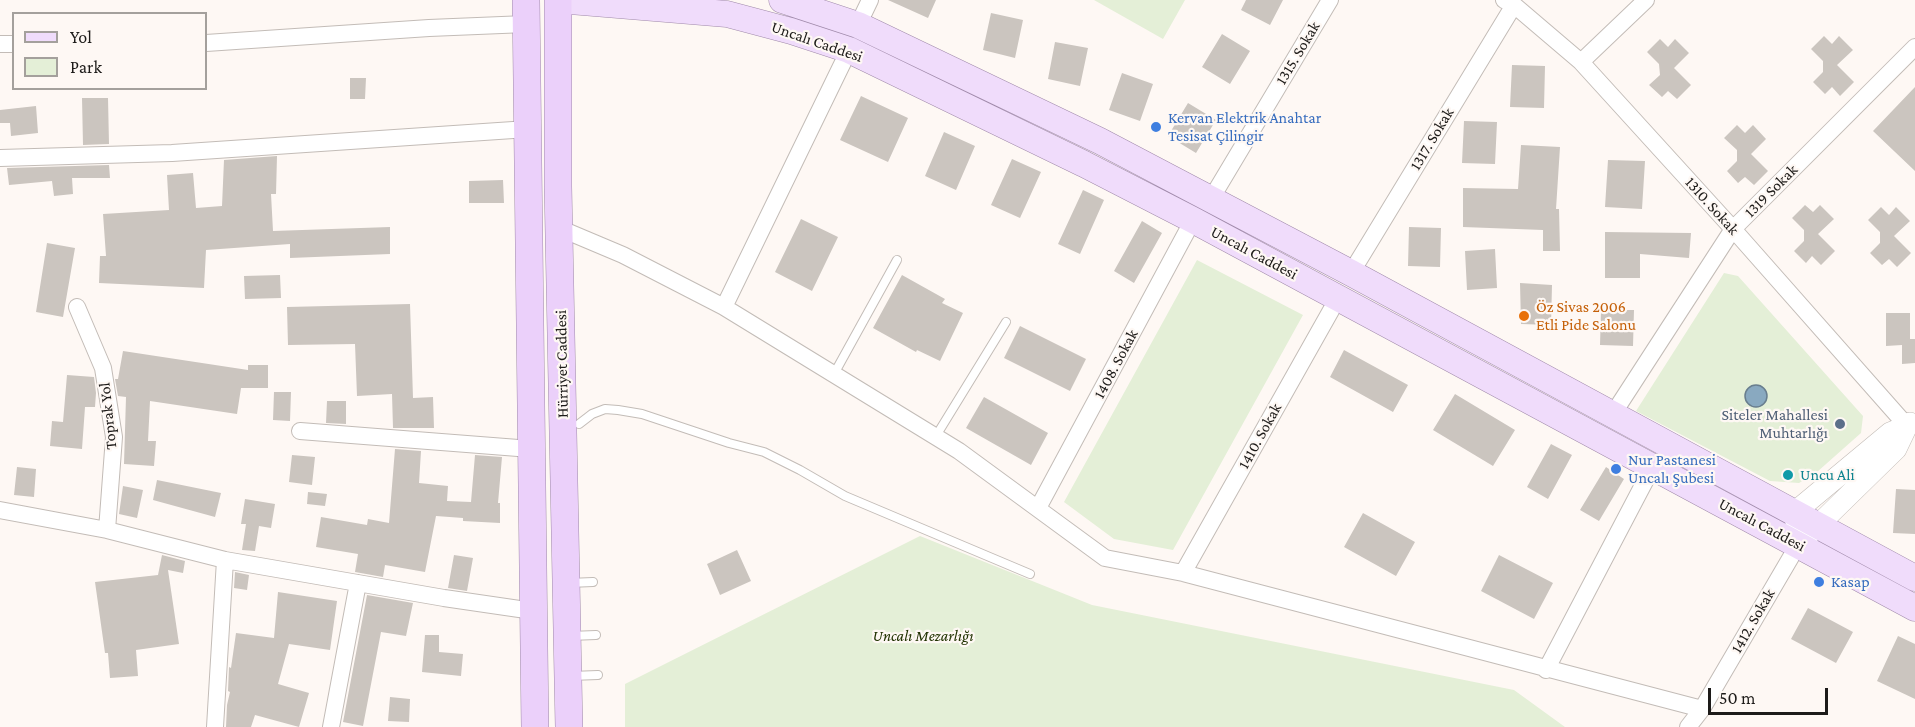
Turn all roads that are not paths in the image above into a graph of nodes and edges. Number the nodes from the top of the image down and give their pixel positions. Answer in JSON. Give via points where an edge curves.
{"nodes":[{"id":1,"x":558,"y":0,"type":"edge"},
{"id":2,"x":782,"y":0,"type":"edge"},
{"id":3,"x":870,"y":0,"type":"edge"},
{"id":4,"x":1330,"y":0,"type":"edge"},
{"id":5,"x":1646,"y":0,"type":"edge"},
{"id":6,"x":1509,"y":3,"type":"edge"},
{"id":7,"x":526,"y":12,"type":"edge"},
{"id":8,"x":858,"y":25,"type":"junction"},
{"id":9,"x":207,"y":43,"type":"edge"},
{"id":10,"x":1915,"y":47,"type":"edge"},
{"id":11,"x":849,"y":50,"type":"junction"},
{"id":12,"x":1581,"y":62,"type":"junction"},
{"id":13,"x":528,"y":129,"type":"junction"},
{"id":14,"x":0,"y":158,"type":"edge"},
{"id":15,"x":1210,"y":199,"type":"junction"},
{"id":16,"x":1193,"y":220,"type":"junction"},
{"id":17,"x":559,"y":228,"type":"junction"},
{"id":18,"x":1733,"y":229,"type":"junction"},
{"id":19,"x":897,"y":260,"type":"dead end"},
{"id":20,"x":1351,"y":273,"type":"junction"},
{"id":21,"x":1338,"y":298,"type":"junction"},
{"id":22,"x":77,"y":307,"type":"dead end"},
{"id":23,"x":724,"y":307,"type":"junction"},
{"id":24,"x":1006,"y":322,"type":"dead end"},
{"id":25,"x":834,"y":375,"type":"junction"},
{"id":26,"x":1613,"y":414,"type":"junction"},
{"id":27,"x":1911,"y":422,"type":"edge"},
{"id":28,"x":579,"y":424,"type":"dead end"},
{"id":29,"x":300,"y":431,"type":"dead end"},
{"id":30,"x":936,"y":436,"type":"junction"},
{"id":31,"x":531,"y":449,"type":"junction"},
{"id":32,"x":1653,"y":466,"type":"junction"},
{"id":33,"x":1038,"y":508,"type":"junction"},
{"id":34,"x":0,"y":510,"type":"edge"},
{"id":35,"x":1795,"y":512,"type":"junction"},
{"id":36,"x":1817,"y":525,"type":"junction"},
{"id":37,"x":107,"y":530,"type":"junction"},
{"id":38,"x":1798,"y":545,"type":"junction"},
{"id":39,"x":225,"y":560,"type":"junction"},
{"id":40,"x":1183,"y":573,"type":"junction"},
{"id":41,"x":1030,"y":574,"type":"dead end"},
{"id":42,"x":1915,"y":578,"type":"edge"},
{"id":43,"x":593,"y":582,"type":"dead end"},
{"id":44,"x":358,"y":583,"type":"junction"},
{"id":45,"x":566,"y":584,"type":"junction"},
{"id":46,"x":1915,"y":608,"type":"edge"},
{"id":47,"x":533,"y":611,"type":"junction"},
{"id":48,"x":596,"y":635,"type":"dead end"},
{"id":49,"x":567,"y":637,"type":"junction"},
{"id":50,"x":1546,"y":670,"type":"junction"},
{"id":51,"x":598,"y":675,"type":"dead end"},
{"id":52,"x":568,"y":676,"type":"junction"},
{"id":53,"x":1702,"y":710,"type":"junction"},
{"id":54,"x":215,"y":727,"type":"edge"},
{"id":55,"x":331,"y":727,"type":"edge"},
{"id":56,"x":535,"y":727,"type":"edge"},
{"id":57,"x":569,"y":727,"type":"edge"},
{"id":58,"x":1688,"y":727,"type":"edge"}],
"edges":[{"from":1,"to":11,"type":"main road","name":"Uncalı Caddesi","via":[[727,14]]},
{"from":1,"to":17,"type":"highway","name":"Hürriyet Caddesi"},
{"from":2,"to":8,"type":"main road","name":"Uncalı Caddesi"},
{"from":3,"to":8,"type":"street"},
{"from":4,"to":15,"type":"street","name":"1315. Sokak"},
{"from":5,"to":12,"type":"street"},
{"from":6,"to":12,"type":"street","name":"1310. Sokak"},
{"from":6,"to":20,"type":"street","name":"1317. Sokak"},
{"from":7,"to":9,"type":"street","via":[[429,28]]},
{"from":7,"to":13,"type":"highway","name":"Hürriyet Caddesi"},
{"from":8,"to":15,"type":"main road","name":"Uncalı Caddesi","via":[[1100,141]]},
{"from":10,"to":18,"type":"street","name":"1319 Sokak"},
{"from":11,"to":16,"type":"main road","name":"Uncalı Caddesi"},
{"from":11,"to":23,"type":"street"},
{"from":12,"to":18,"type":"street","name":"1310. Sokak"},
{"from":13,"to":14,"type":"street","via":[[172,153]]},
{"from":13,"to":31,"type":"highway","name":"Hürriyet Caddesi"},
{"from":15,"to":20,"type":"main road","name":"Uncalı Caddesi"},
{"from":16,"to":21,"type":"main road","name":"Uncalı Caddesi"},
{"from":16,"to":33,"type":"street","name":"1408. Sokak"},
{"from":17,"to":23,"type":"street"},
{"from":17,"to":45,"type":"highway","name":"Hürriyet Caddesi"},
{"from":18,"to":26,"type":"street","name":"1319 Sokak"},
{"from":18,"to":27,"type":"street","name":"1310. Sokak"},
{"from":19,"to":25,"type":"lane"},
{"from":20,"to":26,"type":"main road","name":"Uncalı Caddesi"},
{"from":21,"to":32,"type":"main road","name":"Uncalı Caddesi"},
{"from":21,"to":40,"type":"street","name":"1410. Sokak"},
{"from":22,"to":37,"type":"street","name":"Toprak Yol","via":[[103,368],[114,437]]},
{"from":23,"to":25,"type":"street"},
{"from":24,"to":30,"type":"lane"},
{"from":25,"to":30,"type":"street"},
{"from":26,"to":35,"type":"main road","name":"Uncalı Caddesi"},
{"from":27,"to":35,"type":"street","via":[[1890,433]]},
{"from":27,"to":36,"type":"street","via":[[1896,449]]},
{"from":28,"to":41,"type":"lane","via":[[598,411],[618,410],[764,452],[845,496]]},
{"from":29,"to":31,"type":"street"},
{"from":30,"to":33,"type":"street"},
{"from":31,"to":47,"type":"highway","name":"Hürriyet Caddesi"},
{"from":32,"to":38,"type":"main road","name":"Uncalı Caddesi"},
{"from":32,"to":50,"type":"street"},
{"from":33,"to":40,"type":"street","via":[[1105,558]]},
{"from":34,"to":37,"type":"street"},
{"from":35,"to":36,"type":"main road","name":"Uncalı Caddesi"},
{"from":35,"to":38,"type":"street"},
{"from":36,"to":38,"type":"street"},
{"from":36,"to":42,"type":"main road","name":"Uncalı Caddesi"},
{"from":37,"to":39,"type":"street"},
{"from":38,"to":46,"type":"main road","name":"Uncalı Caddesi"},
{"from":38,"to":53,"type":"street","name":"1412. Sokak"},
{"from":39,"to":44,"type":"street"},
{"from":39,"to":54,"type":"street"},
{"from":40,"to":50,"type":"street"},
{"from":43,"to":45,"type":"lane"},
{"from":44,"to":47,"type":"street"},
{"from":44,"to":55,"type":"street"},
{"from":45,"to":49,"type":"highway","name":"Hürriyet Caddesi"},
{"from":47,"to":56,"type":"highway","name":"Hürriyet Caddesi"},
{"from":48,"to":49,"type":"lane"},
{"from":49,"to":52,"type":"highway","name":"Hürriyet Caddesi"},
{"from":50,"to":53,"type":"street"},
{"from":51,"to":52,"type":"lane"},
{"from":52,"to":57,"type":"highway","name":"Hürriyet Caddesi"},
{"from":53,"to":58,"type":"street","name":"1412. Sokak"}]}
